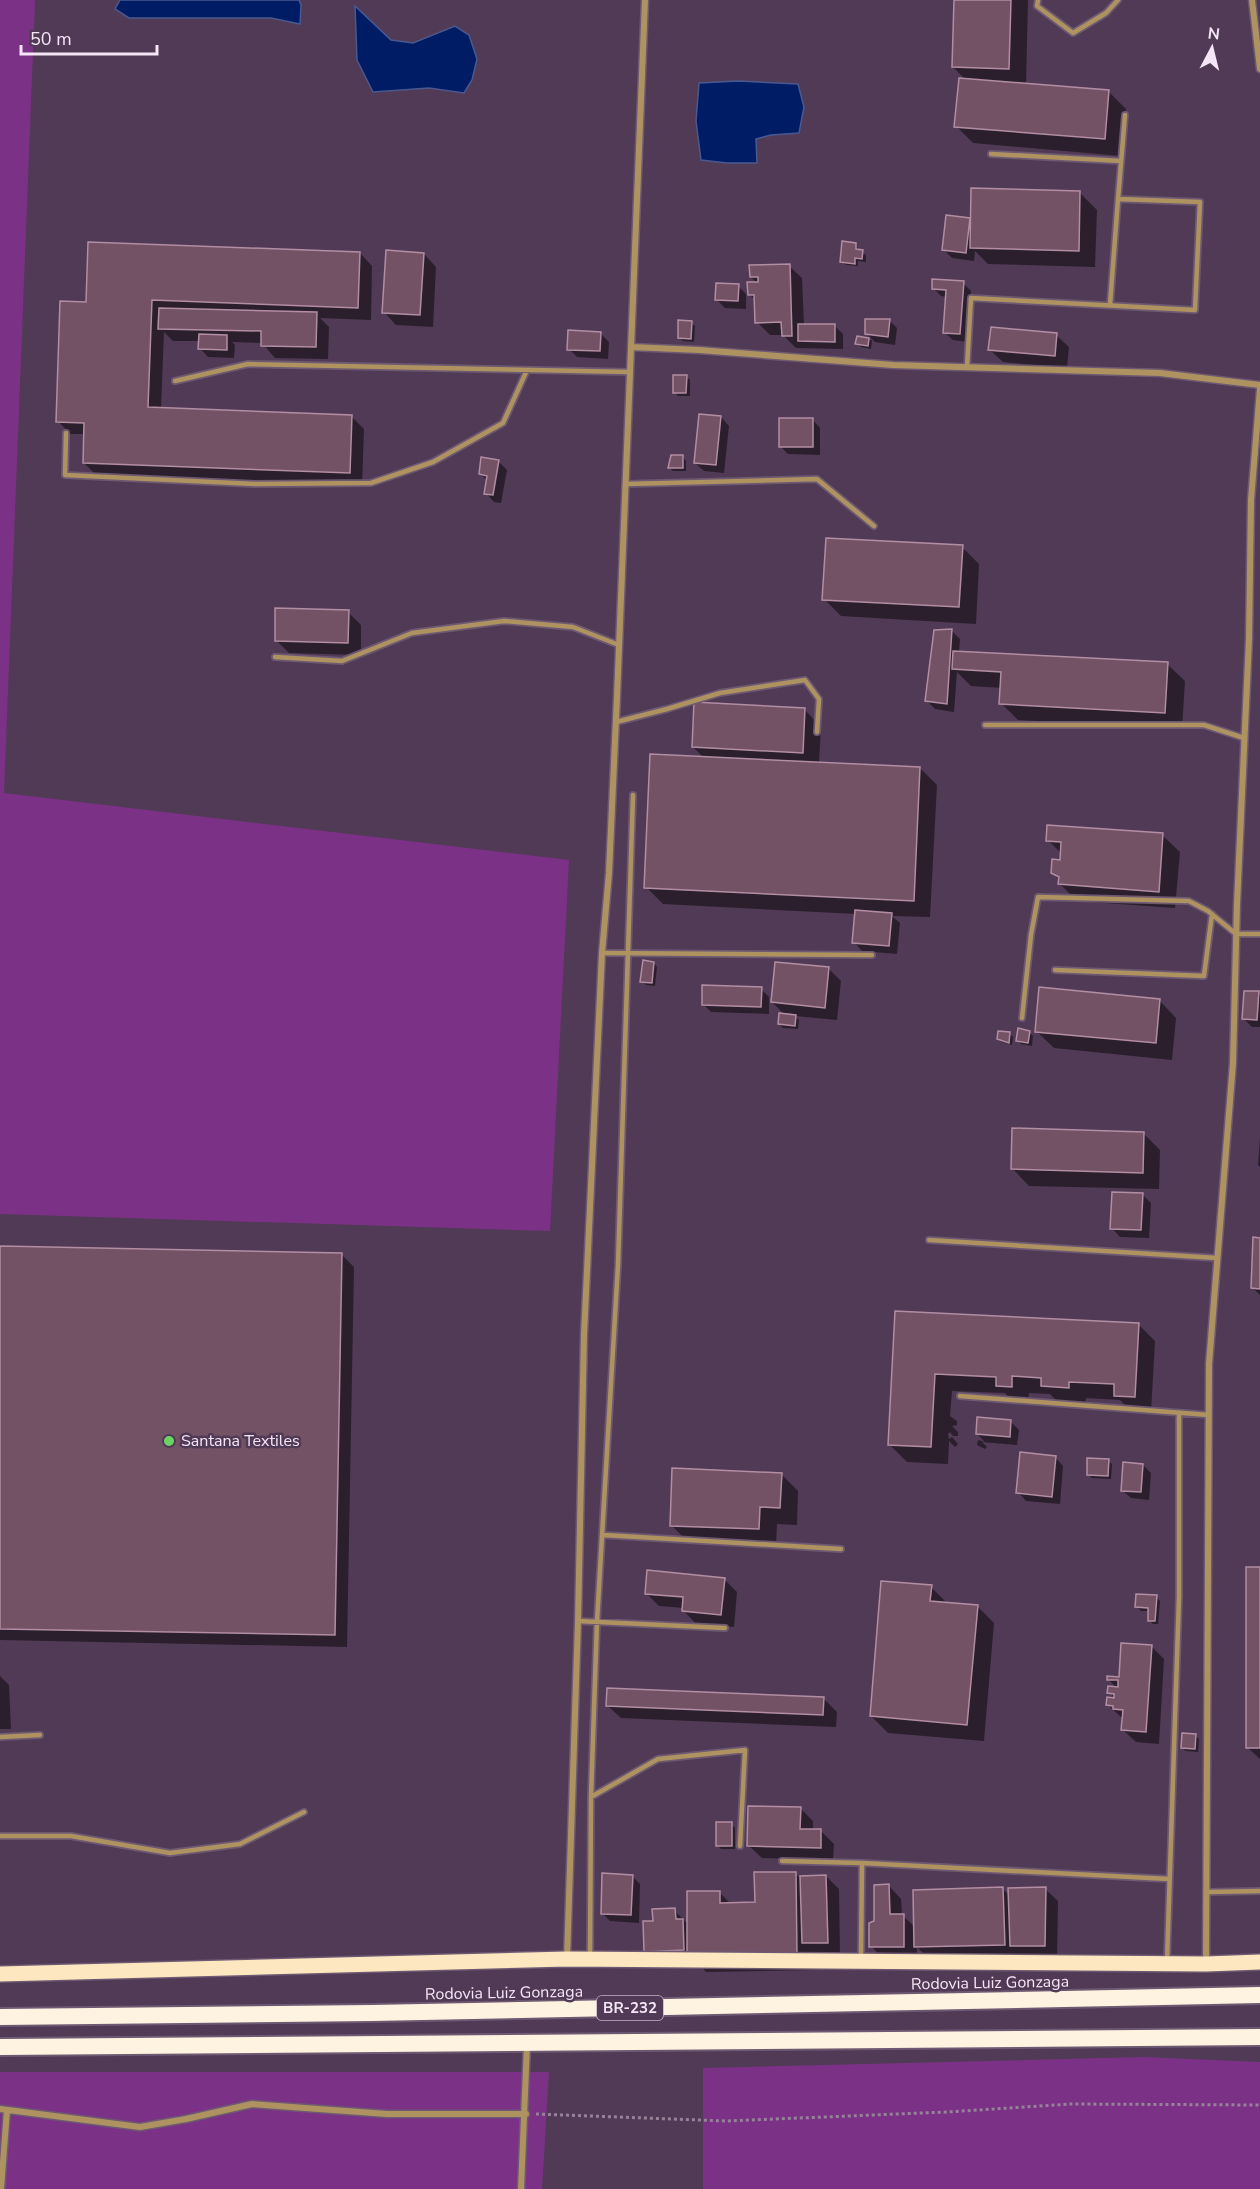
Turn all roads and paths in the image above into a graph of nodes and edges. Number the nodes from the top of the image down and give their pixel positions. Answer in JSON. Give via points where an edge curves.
{"nodes":[{"id":1,"x":645,"y":0,"type":"edge"},
{"id":2,"x":1038,"y":0,"type":"edge"},
{"id":3,"x":1118,"y":0,"type":"edge"},
{"id":4,"x":1252,"y":0,"type":"edge"},
{"id":5,"x":1260,"y":69,"type":"edge"},
{"id":6,"x":1125,"y":115,"type":"dead end"},
{"id":7,"x":991,"y":154,"type":"dead end"},
{"id":8,"x":1121,"y":160,"type":"junction"},
{"id":9,"x":1118,"y":199,"type":"junction"},
{"id":10,"x":1110,"y":305,"type":"junction"},
{"id":11,"x":631,"y":347,"type":"junction"},
{"id":12,"x":967,"y":367,"type":"junction"},
{"id":13,"x":527,"y":370,"type":"junction"},
{"id":14,"x":630,"y":372,"type":"junction"},
{"id":15,"x":175,"y":381,"type":"dead end"},
{"id":16,"x":1260,"y":387,"type":"edge"},
{"id":17,"x":66,"y":433,"type":"dead end"},
{"id":18,"x":626,"y":484,"type":"junction"},
{"id":19,"x":874,"y":526,"type":"dead end"},
{"id":20,"x":619,"y":645,"type":"junction"},
{"id":21,"x":275,"y":657,"type":"dead end"},
{"id":22,"x":616,"y":722,"type":"junction"},
{"id":23,"x":985,"y":725,"type":"dead end"},
{"id":24,"x":817,"y":732,"type":"dead end"},
{"id":25,"x":1244,"y":738,"type":"junction"},
{"id":26,"x":633,"y":795,"type":"dead end"},
{"id":27,"x":1212,"y":914,"type":"junction"},
{"id":28,"x":1236,"y":934,"type":"junction"},
{"id":29,"x":1260,"y":934,"type":"edge"},
{"id":30,"x":602,"y":953,"type":"junction"},
{"id":31,"x":629,"y":953,"type":"junction"},
{"id":32,"x":872,"y":955,"type":"dead end"},
{"id":33,"x":1055,"y":970,"type":"dead end"},
{"id":34,"x":1022,"y":1017,"type":"dead end"},
{"id":35,"x":929,"y":1240,"type":"dead end"},
{"id":36,"x":1216,"y":1258,"type":"junction"},
{"id":37,"x":960,"y":1396,"type":"dead end"},
{"id":38,"x":1179,"y":1413,"type":"junction"},
{"id":39,"x":1209,"y":1415,"type":"junction"},
{"id":40,"x":603,"y":1535,"type":"junction"},
{"id":41,"x":841,"y":1549,"type":"dead end"},
{"id":42,"x":578,"y":1621,"type":"junction"},
{"id":43,"x":597,"y":1621,"type":"junction"},
{"id":44,"x":725,"y":1628,"type":"dead end"},
{"id":45,"x":40,"y":1735,"type":"dead end"},
{"id":46,"x":0,"y":1737,"type":"edge"},
{"id":47,"x":591,"y":1797,"type":"junction"},
{"id":48,"x":304,"y":1812,"type":"dead end"},
{"id":49,"x":0,"y":1836,"type":"edge"},
{"id":50,"x":740,"y":1846,"type":"dead end"},
{"id":51,"x":782,"y":1861,"type":"dead end"},
{"id":52,"x":862,"y":1863,"type":"junction"},
{"id":53,"x":1169,"y":1879,"type":"junction"},
{"id":54,"x":1260,"y":1891,"type":"edge"},
{"id":55,"x":1207,"y":1892,"type":"junction"},
{"id":56,"x":567,"y":1959,"type":"junction"},
{"id":57,"x":590,"y":1959,"type":"junction"},
{"id":58,"x":861,"y":1961,"type":"junction"},
{"id":59,"x":1260,"y":1962,"type":"edge"},
{"id":60,"x":1167,"y":1964,"type":"junction"},
{"id":61,"x":1206,"y":1964,"type":"junction"},
{"id":62,"x":0,"y":1974,"type":"edge"},
{"id":63,"x":1260,"y":1995,"type":"edge"},
{"id":64,"x":0,"y":2017,"type":"edge"},
{"id":65,"x":1260,"y":2037,"type":"edge"},
{"id":66,"x":527,"y":2044,"type":"junction"},
{"id":67,"x":0,"y":2047,"type":"edge"},
{"id":68,"x":1260,"y":2105,"type":"edge"},
{"id":69,"x":4,"y":2110,"type":"edge"},
{"id":70,"x":526,"y":2114,"type":"junction"},
{"id":71,"x":1,"y":2189,"type":"edge"},
{"id":72,"x":521,"y":2189,"type":"edge"}],
"edges":[{"from":1,"to":11,"type":"street"},
{"from":2,"to":3,"type":"lane","via":[[1037,6],[1073,33],[1106,13]]},
{"from":4,"to":5,"type":"street"},
{"from":6,"to":8,"type":"lane"},
{"from":7,"to":8,"type":"lane"},
{"from":8,"to":9,"type":"lane"},
{"from":9,"to":10,"type":"lane"},
{"from":9,"to":10,"type":"lane","via":[[1200,202],[1195,310]]},
{"from":10,"to":12,"type":"lane","via":[[972,298]]},
{"from":11,"to":12,"type":"street"},
{"from":11,"to":14,"type":"street"},
{"from":12,"to":16,"type":"street","via":[[1160,373]]},
{"from":13,"to":14,"type":"lane"},
{"from":13,"to":15,"type":"lane","via":[[248,364]]},
{"from":13,"to":17,"type":"lane","via":[[503,423],[433,462],[371,483],[255,484],[65,476]]},
{"from":14,"to":18,"type":"street"},
{"from":16,"to":25,"type":"street","via":[[1251,500]]},
{"from":18,"to":19,"type":"lane","via":[[817,479]]},
{"from":18,"to":20,"type":"street"},
{"from":20,"to":21,"type":"lane","via":[[573,627],[504,621],[412,633],[342,661]]},
{"from":20,"to":22,"type":"street"},
{"from":22,"to":24,"type":"lane","via":[[720,693],[805,680],[819,699]]},
{"from":22,"to":30,"type":"street"},
{"from":23,"to":25,"type":"lane","via":[[1204,725]]},
{"from":25,"to":28,"type":"street"},
{"from":26,"to":31,"type":"lane"},
{"from":27,"to":28,"type":"lane"},
{"from":27,"to":33,"type":"lane","via":[[1204,976]]},
{"from":27,"to":34,"type":"lane","via":[[1189,902],[1038,897]]},
{"from":28,"to":29,"type":"lane"},
{"from":28,"to":36,"type":"street","via":[[1233,1063]]},
{"from":30,"to":31,"type":"lane"},
{"from":30,"to":42,"type":"street","via":[[584,1335]]},
{"from":31,"to":32,"type":"lane"},
{"from":31,"to":40,"type":"lane"},
{"from":35,"to":36,"type":"lane"},
{"from":36,"to":39,"type":"street"},
{"from":37,"to":38,"type":"lane"},
{"from":38,"to":39,"type":"lane"},
{"from":38,"to":53,"type":"lane","via":[[1179,1597]]},
{"from":39,"to":55,"type":"street"},
{"from":40,"to":41,"type":"lane"},
{"from":40,"to":43,"type":"lane"},
{"from":42,"to":43,"type":"lane"},
{"from":42,"to":56,"type":"street"},
{"from":43,"to":44,"type":"lane"},
{"from":43,"to":47,"type":"lane"},
{"from":45,"to":46,"type":"lane"},
{"from":47,"to":50,"type":"lane","via":[[658,1759],[745,1750]]},
{"from":47,"to":57,"type":"lane"},
{"from":48,"to":49,"type":"lane","via":[[240,1844],[170,1853],[71,1836]]},
{"from":51,"to":52,"type":"lane"},
{"from":52,"to":53,"type":"lane"},
{"from":52,"to":58,"type":"lane"},
{"from":53,"to":60,"type":"lane"},
{"from":54,"to":55,"type":"lane"},
{"from":55,"to":61,"type":"street"},
{"from":56,"to":57,"type":"main road"},
{"from":56,"to":62,"type":"main road"},
{"from":57,"to":58,"type":"main road"},
{"from":58,"to":60,"type":"main road"},
{"from":59,"to":61,"type":"main road"},
{"from":60,"to":61,"type":"main road"},
{"from":63,"to":64,"type":"highway","name":"Rodovia Luiz Gonzaga","number":"BR-232"},
{"from":65,"to":66,"type":"highway","number":"BR-232"},
{"from":66,"to":67,"type":"highway","number":"BR-232"},
{"from":66,"to":70,"type":"street"},
{"from":68,"to":70,"type":"path","via":[[1071,2104],[726,2121]]},
{"from":69,"to":70,"type":"street","via":[[140,2127],[259,2103],[387,2114]]},
{"from":69,"to":71,"type":"street"},
{"from":70,"to":72,"type":"street"}]}
